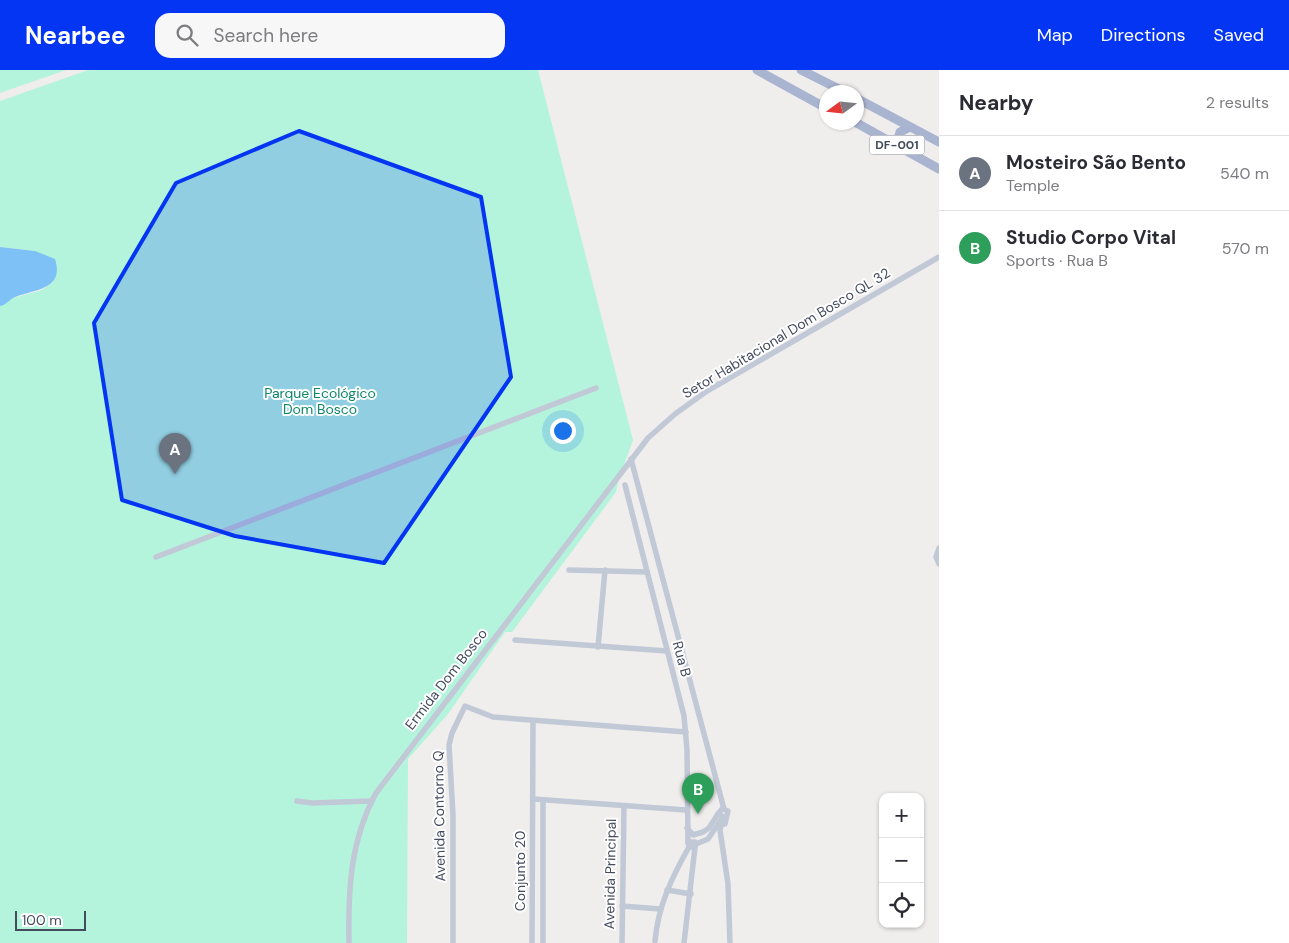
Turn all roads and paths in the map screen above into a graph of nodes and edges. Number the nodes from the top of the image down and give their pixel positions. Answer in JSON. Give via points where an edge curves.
{"nodes":[{"id":1,"x":757,"y":70,"type":"edge"},
{"id":2,"x":801,"y":70,"type":"edge"},
{"id":3,"x":831,"y":85,"type":"edge"},
{"id":4,"x":864,"y":102,"type":"edge"},
{"id":5,"x":819,"y":104,"type":"edge"},
{"id":6,"x":864,"y":127,"type":"edge"},
{"id":7,"x":910,"y":127,"type":"junction"},
{"id":8,"x":939,"y":142,"type":"edge"},
{"id":9,"x":899,"y":146,"type":"junction"},
{"id":10,"x":939,"y":169,"type":"edge"},
{"id":11,"x":939,"y":257,"type":"edge"},
{"id":12,"x":596,"y":388,"type":"dead end"},
{"id":13,"x":631,"y":459,"type":"junction"},
{"id":14,"x":625,"y":485,"type":"dead end"},
{"id":15,"x":939,"y":548,"type":"edge"},
{"id":16,"x":156,"y":557,"type":"dead end"},
{"id":17,"x":939,"y":564,"type":"edge"},
{"id":18,"x":569,"y":570,"type":"dead end"},
{"id":19,"x":605,"y":570,"type":"junction"},
{"id":20,"x":647,"y":572,"type":"junction"},
{"id":21,"x":515,"y":640,"type":"dead end"},
{"id":22,"x":598,"y":647,"type":"junction"},
{"id":23,"x":666,"y":651,"type":"junction"},
{"id":24,"x":533,"y":721,"type":"junction"},
{"id":25,"x":686,"y":732,"type":"junction"},
{"id":26,"x":533,"y":799,"type":"junction"},
{"id":27,"x":543,"y":800,"type":"junction"},
{"id":28,"x":298,"y":801,"type":"dead end"},
{"id":29,"x":371,"y":801,"type":"junction"},
{"id":30,"x":624,"y":806,"type":"junction"},
{"id":31,"x":686,"y":810,"type":"junction"},
{"id":32,"x":722,"y":817,"type":"junction"},
{"id":33,"x":687,"y":828,"type":"junction"},
{"id":34,"x":695,"y":835,"type":"junction"},
{"id":35,"x":693,"y":844,"type":"junction"},
{"id":36,"x":667,"y":890,"type":"junction"},
{"id":37,"x":691,"y":894,"type":"junction"},
{"id":38,"x":622,"y":906,"type":"junction"},
{"id":39,"x":660,"y":909,"type":"junction"},
{"id":40,"x":655,"y":941,"type":"dead end"},
{"id":41,"x":349,"y":943,"type":"edge"},
{"id":42,"x":453,"y":943,"type":"edge"},
{"id":43,"x":532,"y":943,"type":"edge"},
{"id":44,"x":543,"y":943,"type":"edge"},
{"id":45,"x":622,"y":943,"type":"edge"},
{"id":46,"x":684,"y":943,"type":"edge"},
{"id":47,"x":730,"y":943,"type":"edge"}],
"edges":[{"from":1,"to":5,"type":"main road"},
{"from":2,"to":3,"type":"main road"},
{"from":4,"to":7,"type":"main road","number":"DF-001"},
{"from":6,"to":9,"type":"main road","number":"DF-001"},
{"from":7,"to":8,"type":"main road","number":"DF-001"},
{"from":7,"to":9,"type":"main road","via":[[900,132]]},
{"from":9,"to":10,"type":"main road","number":"DF-001"},
{"from":11,"to":13,"type":"street","name":"Setor Habitacional Dom Bosco QL 32","via":[[707,391],[661,426]]},
{"from":12,"to":16,"type":"street"},
{"from":13,"to":29,"type":"street","name":"Ermida Dom Bosco"},
{"from":13,"to":32,"type":"street","via":[[724,809],[728,814]]},
{"from":14,"to":20,"type":"street","name":"Rua B"},
{"from":15,"to":17,"type":"street","via":[[936,557]]},
{"from":18,"to":19,"type":"street"},
{"from":19,"to":20,"type":"street"},
{"from":19,"to":22,"type":"street"},
{"from":20,"to":23,"type":"street","name":"Rua B"},
{"from":21,"to":22,"type":"street"},
{"from":22,"to":23,"type":"street"},
{"from":23,"to":25,"type":"street","name":"Rua B"},
{"from":24,"to":25,"type":"street","name":"Avenida Contorno Q"},
{"from":24,"to":26,"type":"street","name":"Conjunto 20"},
{"from":24,"to":42,"type":"street","name":"Avenida Contorno Q","via":[[493,716],[466,705],[452,733]]},
{"from":25,"to":31,"type":"street","name":"Rua B"},
{"from":26,"to":27,"type":"street"},
{"from":26,"to":43,"type":"street","name":"Conjunto 20"},
{"from":27,"to":30,"type":"street"},
{"from":27,"to":44,"type":"street","name":"Conjunto 20"},
{"from":28,"to":29,"type":"street"},
{"from":29,"to":41,"type":"street","name":"Ermida Dom Bosco","via":[[354,847],[348,897]]},
{"from":30,"to":31,"type":"street"},
{"from":30,"to":38,"type":"street","name":"Avenida Principal"},
{"from":31,"to":33,"type":"street","name":"Rua B"},
{"from":32,"to":34,"type":"street"},
{"from":32,"to":35,"type":"street","via":[[708,839]]},
{"from":32,"to":47,"type":"street"},
{"from":33,"to":34,"type":"street"},
{"from":33,"to":35,"type":"street","name":"Rua B"},
{"from":34,"to":35,"type":"street"},
{"from":34,"to":35,"type":"street"},
{"from":35,"to":36,"type":"street"},
{"from":35,"to":37,"type":"street"},
{"from":36,"to":37,"type":"street"},
{"from":36,"to":39,"type":"street"},
{"from":37,"to":46,"type":"street"},
{"from":38,"to":39,"type":"street"},
{"from":38,"to":45,"type":"street","name":"Avenida Principal"},
{"from":39,"to":40,"type":"street"}]}
